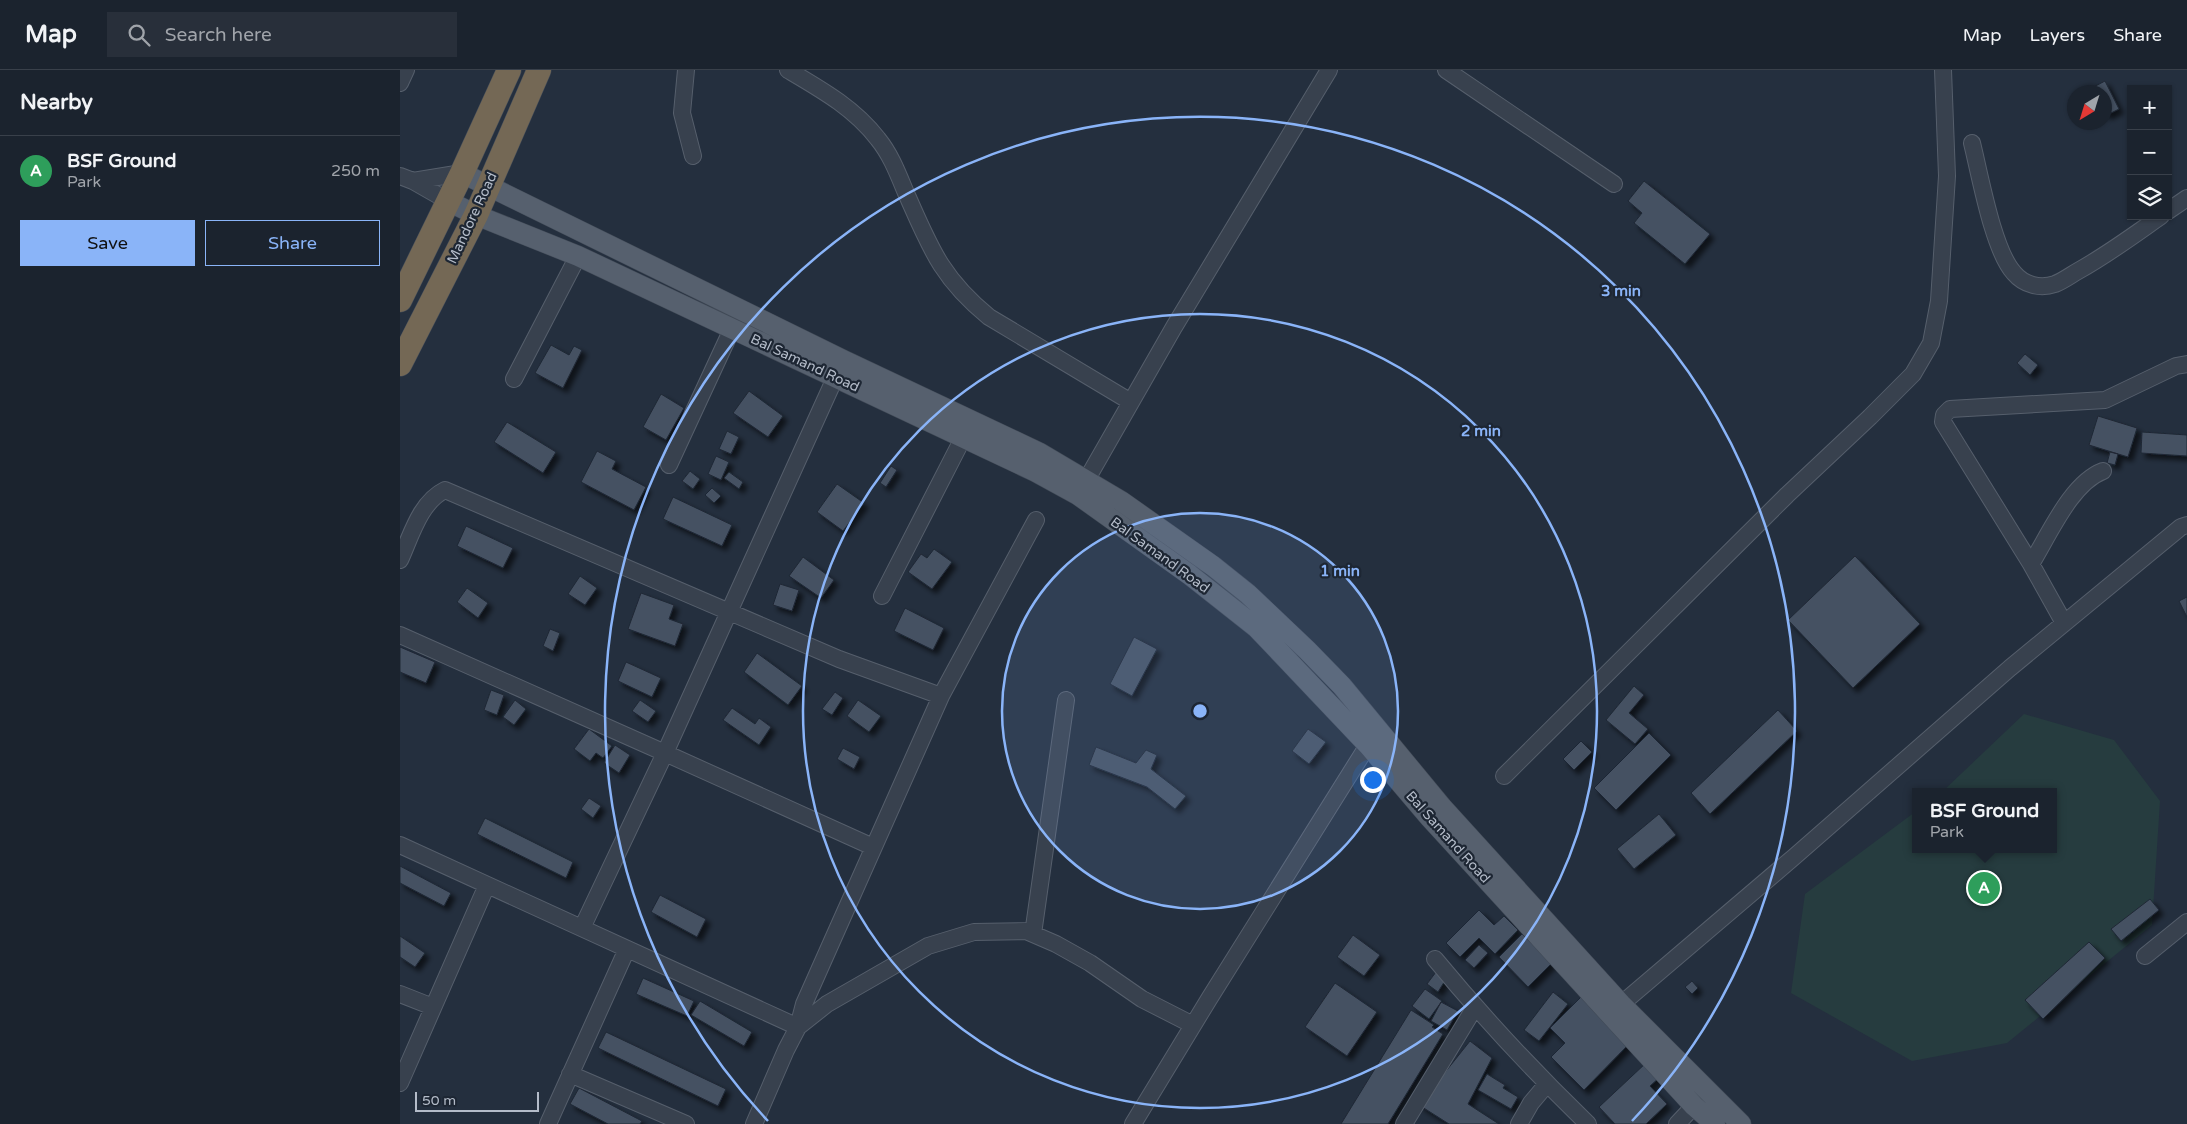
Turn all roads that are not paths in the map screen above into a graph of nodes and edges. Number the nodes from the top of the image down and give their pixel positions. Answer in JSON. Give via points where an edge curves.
{"nodes":[{"id":1,"x":406,"y":70,"type":"edge"},
{"id":2,"x":509,"y":70,"type":"edge"},
{"id":3,"x":539,"y":70,"type":"edge"},
{"id":4,"x":686,"y":70,"type":"edge"},
{"id":5,"x":788,"y":70,"type":"edge"},
{"id":6,"x":1329,"y":70,"type":"edge"},
{"id":7,"x":1446,"y":70,"type":"edge"},
{"id":8,"x":1942,"y":70,"type":"edge"},
{"id":9,"x":400,"y":83,"type":"edge"},
{"id":10,"x":1972,"y":143,"type":"dead end"},
{"id":11,"x":693,"y":156,"type":"dead end"},
{"id":12,"x":462,"y":173,"type":"junction"},
{"id":13,"x":406,"y":178,"type":"edge"},
{"id":14,"x":1614,"y":184,"type":"dead end"},
{"id":15,"x":489,"y":185,"type":"junction"},
{"id":16,"x":2187,"y":198,"type":"edge"},
{"id":17,"x":448,"y":201,"type":"junction"},
{"id":18,"x":2172,"y":208,"type":"edge"},
{"id":19,"x":476,"y":214,"type":"junction"},
{"id":20,"x":2155,"y":220,"type":"edge"},
{"id":21,"x":578,"y":256,"type":"junction"},
{"id":22,"x":400,"y":300,"type":"edge"},
{"id":23,"x":732,"y":328,"type":"junction"},
{"id":24,"x":400,"y":364,"type":"edge"},
{"id":25,"x":2187,"y":364,"type":"edge"},
{"id":26,"x":840,"y":368,"type":"junction"},
{"id":27,"x":514,"y":379,"type":"dead end"},
{"id":28,"x":1131,"y":402,"type":"junction"},
{"id":29,"x":963,"y":438,"type":"junction"},
{"id":30,"x":669,"y":465,"type":"dead end"},
{"id":31,"x":2103,"y":471,"type":"dead end"},
{"id":32,"x":1087,"y":479,"type":"junction"},
{"id":33,"x":1036,"y":520,"type":"dead end"},
{"id":34,"x":2187,"y":525,"type":"edge"},
{"id":35,"x":400,"y":560,"type":"edge"},
{"id":36,"x":2031,"y":564,"type":"junction"},
{"id":37,"x":882,"y":596,"type":"dead end"},
{"id":38,"x":730,"y":612,"type":"junction"},
{"id":39,"x":2064,"y":623,"type":"junction"},
{"id":40,"x":400,"y":634,"type":"edge"},
{"id":41,"x":941,"y":696,"type":"junction"},
{"id":42,"x":1066,"y":700,"type":"dead end"},
{"id":43,"x":1368,"y":745,"type":"junction"},
{"id":44,"x":665,"y":754,"type":"junction"},
{"id":45,"x":1504,"y":776,"type":"dead end"},
{"id":46,"x":400,"y":845,"type":"edge"},
{"id":47,"x":873,"y":847,"type":"junction"},
{"id":48,"x":487,"y":884,"type":"junction"},
{"id":49,"x":2187,"y":922,"type":"edge"},
{"id":50,"x":582,"y":928,"type":"junction"},
{"id":51,"x":1033,"y":934,"type":"junction"},
{"id":52,"x":627,"y":949,"type":"junction"},
{"id":53,"x":2145,"y":956,"type":"dead end"},
{"id":54,"x":1435,"y":959,"type":"dead end"},
{"id":55,"x":400,"y":994,"type":"edge"},
{"id":56,"x":433,"y":1007,"type":"junction"},
{"id":57,"x":1475,"y":1007,"type":"junction"},
{"id":58,"x":1616,"y":1008,"type":"junction"},
{"id":59,"x":1193,"y":1025,"type":"junction"},
{"id":60,"x":798,"y":1027,"type":"junction"},
{"id":61,"x":570,"y":1074,"type":"junction"},
{"id":62,"x":400,"y":1083,"type":"edge"},
{"id":63,"x":1547,"y":1084,"type":"junction"},
{"id":64,"x":1694,"y":1106,"type":"junction"},
{"id":65,"x":548,"y":1124,"type":"edge"},
{"id":66,"x":686,"y":1124,"type":"edge"},
{"id":67,"x":754,"y":1124,"type":"edge"},
{"id":68,"x":1133,"y":1124,"type":"edge"},
{"id":69,"x":1404,"y":1124,"type":"edge"},
{"id":70,"x":1519,"y":1124,"type":"edge"},
{"id":71,"x":1588,"y":1124,"type":"edge"},
{"id":72,"x":1677,"y":1124,"type":"edge"},
{"id":73,"x":1715,"y":1124,"type":"edge"},
{"id":74,"x":1741,"y":1124,"type":"edge"}],
"edges":[{"from":1,"to":9,"type":"street"},
{"from":2,"to":12,"type":"highway","name":"Mandore Road"},
{"from":3,"to":15,"type":"highway","name":"Mandore Road"},
{"from":4,"to":11,"type":"street","via":[[682,113]]},
{"from":5,"to":28,"type":"street","via":[[836,98],[879,140],[892,161],[933,254],[947,277],[968,301],[989,317]]},
{"from":6,"to":28,"type":"street"},
{"from":7,"to":14,"type":"street"},
{"from":8,"to":45,"type":"street","via":[[1947,176],[1939,302],[1931,343],[1913,374]]},
{"from":10,"to":20,"type":"street","via":[[1990,217],[2005,261],[2024,282],[2038,287],[2055,284],[2098,260]]},
{"from":12,"to":13,"type":"street"},
{"from":12,"to":15,"type":"main road","name":"Bal Samand Road"},
{"from":12,"to":17,"type":"highway","name":"Mandore Road"},
{"from":13,"to":17,"type":"street"},
{"from":15,"to":19,"type":"highway","name":"Mandore Road"},
{"from":15,"to":26,"type":"main road","name":"Bal Samand Road"},
{"from":16,"to":18,"type":"street"},
{"from":17,"to":19,"type":"main road","name":"Bal Samand Road"},
{"from":17,"to":22,"type":"highway","name":"Mandore Road"},
{"from":19,"to":21,"type":"main road","name":"Bal Samand Road"},
{"from":19,"to":24,"type":"highway","name":"Mandore Road"},
{"from":21,"to":23,"type":"main road","name":"Bal Samand Road"},
{"from":21,"to":27,"type":"street"},
{"from":23,"to":26,"type":"main road","name":"Bal Samand Road"},
{"from":23,"to":30,"type":"street"},
{"from":25,"to":36,"type":"street","via":[[2176,366],[2105,400],[1963,407],[1950,409],[1944,415],[1943,422]]},
{"from":26,"to":29,"type":"main road","name":"Bal Samand Road"},
{"from":26,"to":32,"type":"main road","name":"Bal Samand Road","via":[[987,427]]},
{"from":26,"to":38,"type":"street"},
{"from":28,"to":32,"type":"street"},
{"from":29,"to":37,"type":"street"},
{"from":29,"to":43,"type":"main road","name":"Bal Samand Road","via":[[1078,495],[1190,576],[1257,628]]},
{"from":31,"to":36,"type":"street","via":[[2087,479],[2075,492]]},
{"from":32,"to":58,"type":"main road","name":"Bal Samand Road","via":[[1213,566],[1308,650]]},
{"from":33,"to":41,"type":"street"},
{"from":34,"to":39,"type":"street"},
{"from":35,"to":38,"type":"street","via":[[425,507],[434,495],[445,490]]},
{"from":36,"to":39,"type":"street"},
{"from":38,"to":41,"type":"street","via":[[839,659]]},
{"from":38,"to":44,"type":"street"},
{"from":39,"to":58,"type":"street"},
{"from":40,"to":44,"type":"street"},
{"from":41,"to":47,"type":"street"},
{"from":42,"to":51,"type":"street"},
{"from":43,"to":58,"type":"main road","name":"Bal Samand Road","via":[[1430,818]]},
{"from":43,"to":59,"type":"street"},
{"from":44,"to":47,"type":"street"},
{"from":44,"to":50,"type":"street"},
{"from":46,"to":48,"type":"street"},
{"from":47,"to":60,"type":"street","via":[[804,1004]]},
{"from":48,"to":50,"type":"street"},
{"from":48,"to":56,"type":"street"},
{"from":49,"to":53,"type":"street"},
{"from":50,"to":52,"type":"street"},
{"from":51,"to":59,"type":"street","via":[[1090,963],[1142,999]]},
{"from":51,"to":60,"type":"street","via":[[1026,931],[974,932],[928,946],[827,1004]]},
{"from":52,"to":60,"type":"street"},
{"from":52,"to":61,"type":"street"},
{"from":54,"to":57,"type":"street"},
{"from":55,"to":56,"type":"street"},
{"from":56,"to":62,"type":"street"},
{"from":57,"to":63,"type":"street"},
{"from":57,"to":69,"type":"street"},
{"from":58,"to":64,"type":"main road","name":"Bal Samand Road"},
{"from":58,"to":74,"type":"main road","name":"Bal Samand Road"},
{"from":59,"to":68,"type":"street"},
{"from":60,"to":67,"type":"street"},
{"from":61,"to":65,"type":"street"},
{"from":61,"to":66,"type":"street"},
{"from":63,"to":70,"type":"street"},
{"from":63,"to":71,"type":"street"},
{"from":64,"to":72,"type":"street"},
{"from":64,"to":73,"type":"main road","name":"Bal Samand Road"}]}
